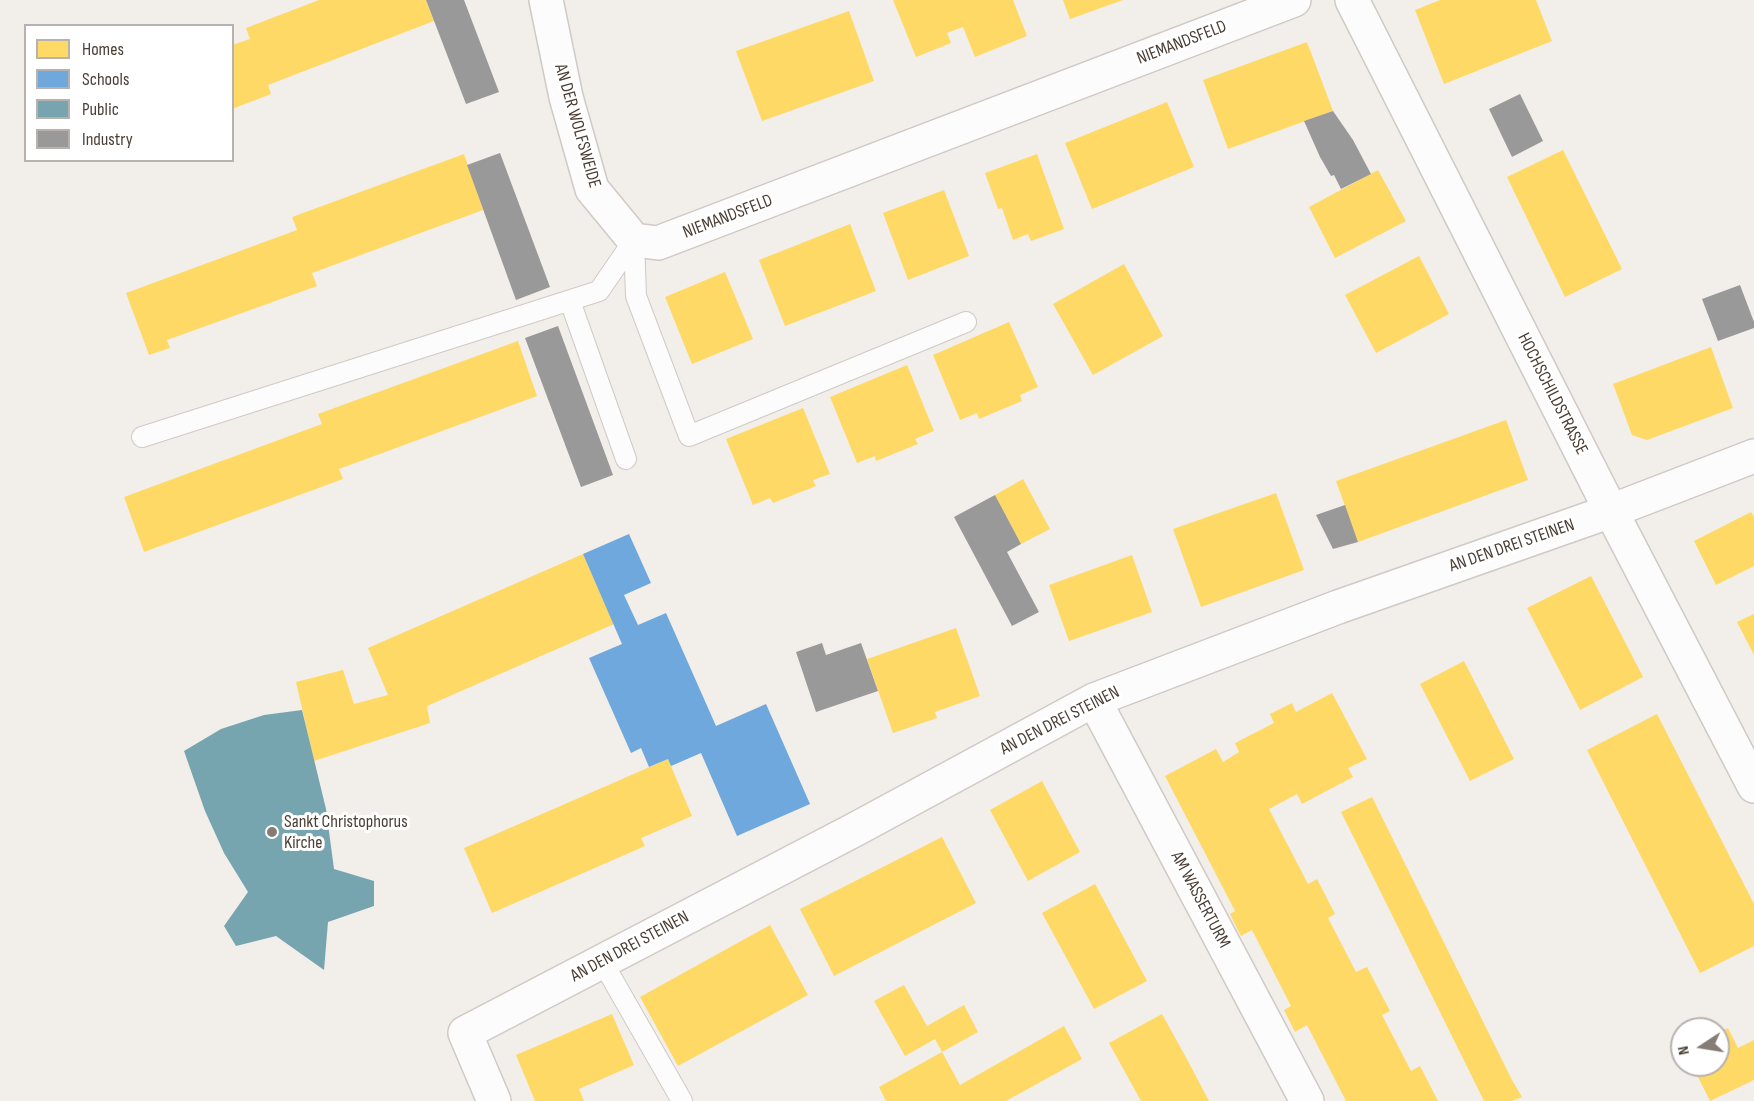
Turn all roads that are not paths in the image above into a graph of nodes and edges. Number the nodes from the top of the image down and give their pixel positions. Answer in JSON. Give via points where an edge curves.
{"nodes":[{"id":1,"x":546,"y":0,"type":"edge"},
{"id":2,"x":1293,"y":0,"type":"edge"},
{"id":3,"x":1352,"y":0,"type":"edge"},
{"id":4,"x":634,"y":240,"type":"junction"},
{"id":5,"x":570,"y":301,"type":"junction"},
{"id":6,"x":966,"y":322,"type":"dead end"},
{"id":7,"x":142,"y":437,"type":"dead end"},
{"id":8,"x":1754,"y":456,"type":"edge"},
{"id":9,"x":626,"y":459,"type":"dead end"},
{"id":10,"x":1611,"y":511,"type":"junction"},
{"id":11,"x":1094,"y":700,"type":"junction"},
{"id":12,"x":1754,"y":786,"type":"edge"},
{"id":13,"x":602,"y":961,"type":"junction"},
{"id":14,"x":494,"y":1101,"type":"edge"},
{"id":15,"x":682,"y":1101,"type":"edge"},
{"id":16,"x":1307,"y":1101,"type":"edge"}],
"edges":[{"from":1,"to":4,"type":"street","name":"AN DER WOLFSWEIDE","via":[[566,97],[592,189]]},
{"from":2,"to":4,"type":"street","name":"NIEMANDSFELD","via":[[658,243]]},
{"from":3,"to":10,"type":"street","name":"HOCHSCHILDSTRASSE"},
{"from":4,"to":5,"type":"lane","via":[[599,291]]},
{"from":4,"to":6,"type":"lane","via":[[636,296],[689,436]]},
{"from":5,"to":7,"type":"lane"},
{"from":5,"to":9,"type":"lane"},
{"from":8,"to":10,"type":"street","name":"AN DEN DREI STEINEN"},
{"from":10,"to":11,"type":"street","name":"AN DEN DREI STEINEN","via":[[1338,607]]},
{"from":10,"to":12,"type":"street","name":"HOCHSCHILDSTRASSE"},
{"from":11,"to":13,"type":"street","name":"AN DEN DREI STEINEN"},
{"from":11,"to":16,"type":"street","name":"AM WASSERTURM"},
{"from":13,"to":14,"type":"street","name":"AN DEN DREI STEINEN","via":[[465,1033]]},
{"from":13,"to":15,"type":"lane"}]}
